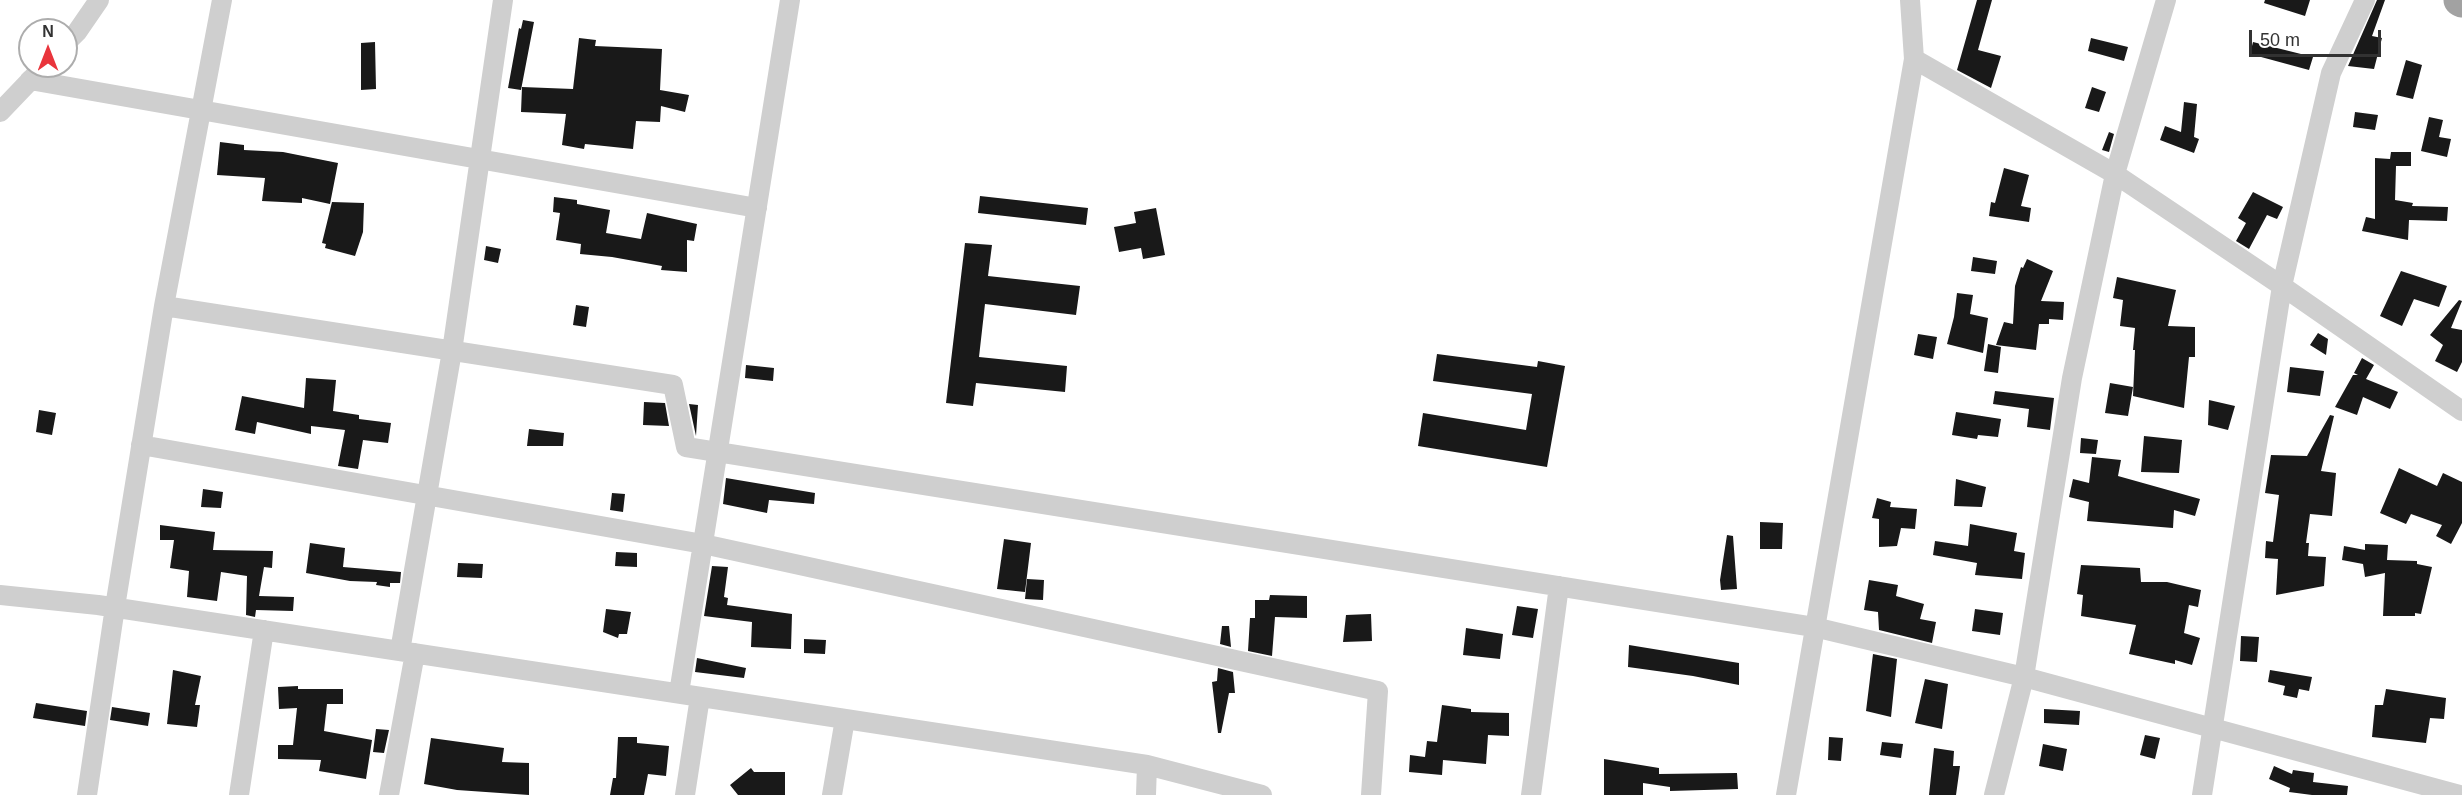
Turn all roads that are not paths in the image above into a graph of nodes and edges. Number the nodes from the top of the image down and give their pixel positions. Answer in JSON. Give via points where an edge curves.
{"nodes":[{"id":1,"x":99,"y":0,"type":"edge"},
{"id":2,"x":222,"y":0,"type":"edge"},
{"id":3,"x":503,"y":0,"type":"edge"},
{"id":4,"x":790,"y":0,"type":"edge"},
{"id":5,"x":1910,"y":0,"type":"edge"},
{"id":6,"x":2166,"y":0,"type":"edge"},
{"id":7,"x":2365,"y":0,"type":"edge"},
{"id":8,"x":78,"y":31,"type":"edge"},
{"id":9,"x":1914,"y":58,"type":"junction"},
{"id":10,"x":30,"y":80,"type":"joint"},
{"id":11,"x":201,"y":111,"type":"junction"},
{"id":12,"x":0,"y":112,"type":"edge"},
{"id":13,"x":480,"y":159,"type":"junction"},
{"id":14,"x":2115,"y":174,"type":"junction"},
{"id":15,"x":757,"y":208,"type":"junction"},
{"id":16,"x":2282,"y":286,"type":"junction"},
{"id":17,"x":164,"y":306,"type":"junction"},
{"id":18,"x":452,"y":351,"type":"junction"},
{"id":19,"x":2462,"y":411,"type":"edge"},
{"id":20,"x":141,"y":445,"type":"junction"},
{"id":21,"x":718,"y":452,"type":"junction"},
{"id":22,"x":427,"y":495,"type":"junction"},
{"id":23,"x":703,"y":544,"type":"junction"},
{"id":24,"x":1559,"y":586,"type":"junction"},
{"id":25,"x":0,"y":595,"type":"edge"},
{"id":26,"x":115,"y":607,"type":"junction"},
{"id":27,"x":1814,"y":627,"type":"junction"},
{"id":28,"x":264,"y":630,"type":"junction"},
{"id":29,"x":407,"y":652,"type":"junction"},
{"id":30,"x":2024,"y":677,"type":"junction"},
{"id":31,"x":678,"y":693,"type":"junction"},
{"id":32,"x":700,"y":697,"type":"junction"},
{"id":33,"x":844,"y":719,"type":"junction"},
{"id":34,"x":2213,"y":728,"type":"junction"},
{"id":35,"x":1147,"y":765,"type":"junction"},
{"id":36,"x":243,"y":794,"type":"edge"},
{"id":37,"x":87,"y":795,"type":"edge"},
{"id":38,"x":388,"y":795,"type":"edge"},
{"id":39,"x":685,"y":795,"type":"edge"},
{"id":40,"x":832,"y":795,"type":"edge"},
{"id":41,"x":1146,"y":795,"type":"edge"},
{"id":42,"x":1262,"y":795,"type":"edge"},
{"id":43,"x":1371,"y":795,"type":"edge"},
{"id":44,"x":1531,"y":795,"type":"edge"},
{"id":45,"x":1786,"y":795,"type":"edge"},
{"id":46,"x":1994,"y":795,"type":"edge"},
{"id":47,"x":2202,"y":795,"type":"edge"},
{"id":48,"x":2460,"y":795,"type":"edge"}],
"edges":[{"from":1,"to":8,"type":"street"},
{"from":2,"to":11,"type":"street"},
{"from":3,"to":13,"type":"street"},
{"from":4,"to":15,"type":"street"},
{"from":5,"to":9,"type":"street"},
{"from":6,"to":14,"type":"street"},
{"from":7,"to":16,"type":"street","via":[[2331,74]]},
{"from":9,"to":14,"type":"street"},
{"from":9,"to":27,"type":"street"},
{"from":10,"to":11,"type":"street"},
{"from":10,"to":12,"type":"street"},
{"from":11,"to":13,"type":"street"},
{"from":11,"to":17,"type":"street"},
{"from":13,"to":15,"type":"street"},
{"from":13,"to":18,"type":"street"},
{"from":14,"to":16,"type":"street"},
{"from":14,"to":30,"type":"street","via":[[2072,378]]},
{"from":15,"to":21,"type":"street"},
{"from":16,"to":19,"type":"street"},
{"from":16,"to":34,"type":"street"},
{"from":17,"to":18,"type":"street"},
{"from":17,"to":20,"type":"street"},
{"from":18,"to":21,"type":"street","via":[[673,385],[686,447]]},
{"from":18,"to":22,"type":"street"},
{"from":20,"to":22,"type":"street"},
{"from":20,"to":26,"type":"street"},
{"from":21,"to":23,"type":"street"},
{"from":21,"to":24,"type":"street"},
{"from":22,"to":23,"type":"street"},
{"from":22,"to":29,"type":"street"},
{"from":23,"to":31,"type":"street"},
{"from":23,"to":43,"type":"street","via":[[1378,691]]},
{"from":24,"to":27,"type":"street"},
{"from":24,"to":44,"type":"street"},
{"from":25,"to":26,"type":"street"},
{"from":26,"to":28,"type":"street"},
{"from":26,"to":37,"type":"street"},
{"from":27,"to":30,"type":"street"},
{"from":27,"to":45,"type":"street"},
{"from":28,"to":29,"type":"street"},
{"from":28,"to":36,"type":"street"},
{"from":29,"to":31,"type":"street"},
{"from":29,"to":38,"type":"street"},
{"from":30,"to":34,"type":"street"},
{"from":30,"to":46,"type":"street"},
{"from":31,"to":32,"type":"street"},
{"from":32,"to":33,"type":"street"},
{"from":32,"to":39,"type":"street"},
{"from":33,"to":35,"type":"street"},
{"from":33,"to":40,"type":"street"},
{"from":34,"to":47,"type":"street"},
{"from":34,"to":48,"type":"street"},
{"from":35,"to":41,"type":"street"},
{"from":35,"to":42,"type":"street"}]}
